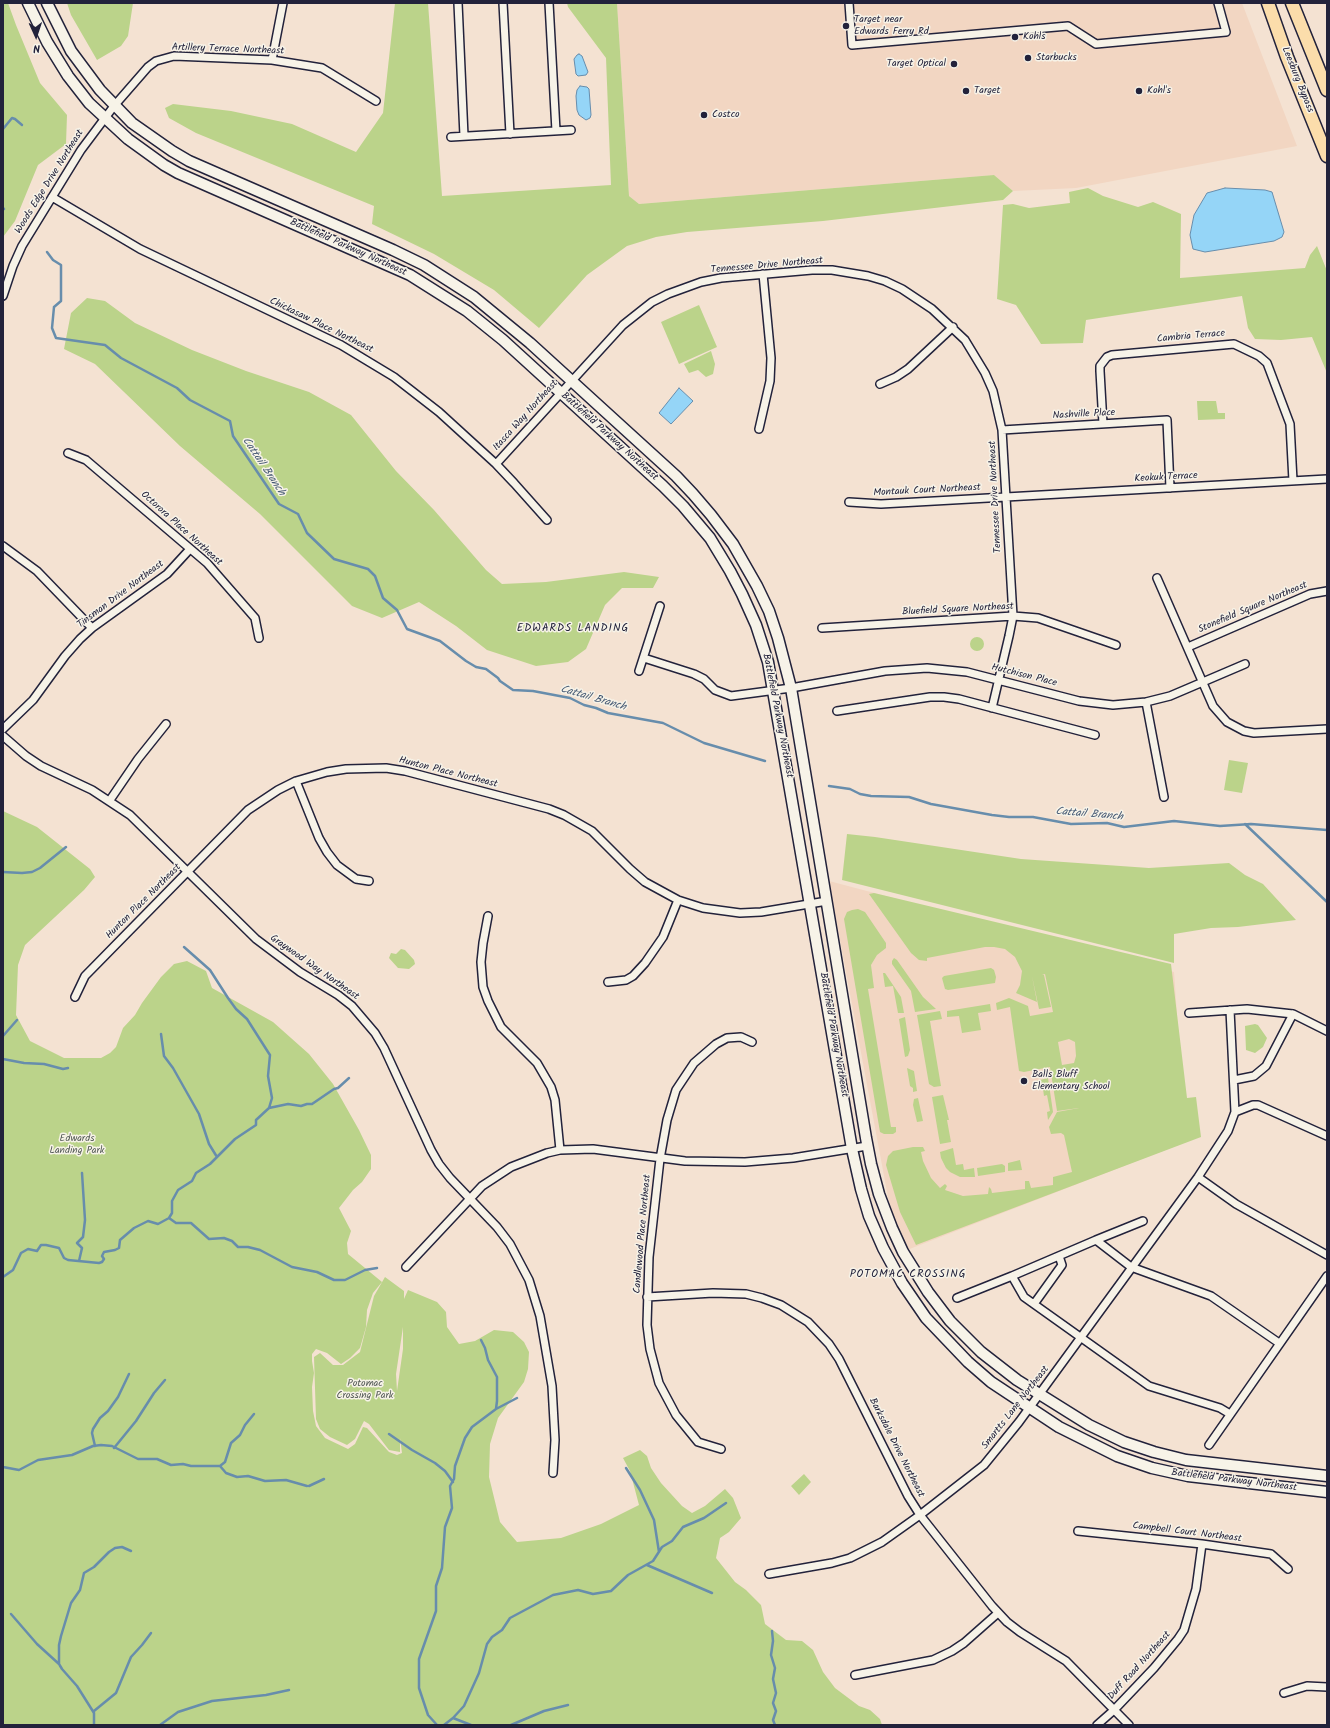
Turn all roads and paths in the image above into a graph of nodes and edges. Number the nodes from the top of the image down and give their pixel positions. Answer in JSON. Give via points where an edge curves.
{"nodes":[{"id":1,"x":28,"y":3,"type":"edge"},
{"id":2,"x":47,"y":3,"type":"edge"},
{"id":3,"x":283,"y":3,"type":"edge"},
{"id":4,"x":458,"y":3,"type":"edge"},
{"id":5,"x":503,"y":3,"type":"edge"},
{"id":6,"x":549,"y":3,"type":"edge"},
{"id":7,"x":849,"y":3,"type":"edge"},
{"id":8,"x":1218,"y":3,"type":"edge"},
{"id":9,"x":1268,"y":3,"type":"edge"},
{"id":10,"x":1292,"y":3,"type":"edge"},
{"id":11,"x":272,"y":60,"type":"junction"},
{"id":12,"x":1327,"y":90,"type":"edge"},
{"id":13,"x":376,"y":101,"type":"dead end"},
{"id":14,"x":114,"y":106,"type":"junction"},
{"id":15,"x":104,"y":118,"type":"junction"},
{"id":16,"x":571,"y":130,"type":"dead end"},
{"id":17,"x":556,"y":131,"type":"junction"},
{"id":18,"x":510,"y":134,"type":"junction"},
{"id":19,"x":464,"y":136,"type":"junction"},
{"id":20,"x":451,"y":137,"type":"dead end"},
{"id":21,"x":1327,"y":156,"type":"edge"},
{"id":22,"x":52,"y":198,"type":"junction"},
{"id":23,"x":763,"y":274,"type":"junction"},
{"id":24,"x":3,"y":296,"type":"edge"},
{"id":25,"x":953,"y":327,"type":"junction"},
{"id":26,"x":571,"y":381,"type":"junction"},
{"id":27,"x":880,"y":384,"type":"dead end"},
{"id":28,"x":560,"y":393,"type":"junction"},
{"id":29,"x":1103,"y":424,"type":"junction"},
{"id":30,"x":759,"y":429,"type":"dead end"},
{"id":31,"x":1002,"y":430,"type":"junction"},
{"id":32,"x":68,"y":453,"type":"dead end"},
{"id":33,"x":496,"y":464,"type":"junction"},
{"id":34,"x":1327,"y":479,"type":"edge"},
{"id":35,"x":1293,"y":480,"type":"junction"},
{"id":36,"x":1170,"y":488,"type":"junction"},
{"id":37,"x":1006,"y":497,"type":"junction"},
{"id":38,"x":850,"y":502,"type":"dead end"},
{"id":39,"x":546,"y":520,"type":"dead end"},
{"id":40,"x":3,"y":546,"type":"edge"},
{"id":41,"x":190,"y":549,"type":"junction"},
{"id":42,"x":1157,"y":578,"type":"dead end"},
{"id":43,"x":1327,"y":591,"type":"edge"},
{"id":44,"x":660,"y":606,"type":"dead end"},
{"id":45,"x":1013,"y":616,"type":"junction"},
{"id":46,"x":92,"y":628,"type":"junction"},
{"id":47,"x":822,"y":628,"type":"dead end"},
{"id":48,"x":259,"y":638,"type":"dead end"},
{"id":49,"x":1116,"y":645,"type":"dead end"},
{"id":50,"x":1188,"y":647,"type":"junction"},
{"id":51,"x":644,"y":658,"type":"junction"},
{"id":52,"x":1246,"y":664,"type":"dead end"},
{"id":53,"x":639,"y":671,"type":"dead end"},
{"id":54,"x":998,"y":680,"type":"junction"},
{"id":55,"x":1202,"y":682,"type":"junction"},
{"id":56,"x":791,"y":688,"type":"junction"},
{"id":57,"x":774,"y":691,"type":"junction"},
{"id":58,"x":1146,"y":702,"type":"junction"},
{"id":59,"x":992,"y":708,"type":"junction"},
{"id":60,"x":837,"y":711,"type":"dead end"},
{"id":61,"x":166,"y":724,"type":"dead end"},
{"id":62,"x":3,"y":729,"type":"edge"},
{"id":63,"x":1327,"y":729,"type":"edge"},
{"id":64,"x":1095,"y":735,"type":"dead end"},
{"id":65,"x":3,"y":736,"type":"edge"},
{"id":66,"x":296,"y":781,"type":"junction"},
{"id":67,"x":1164,"y":797,"type":"dead end"},
{"id":68,"x":110,"y":800,"type":"junction"},
{"id":69,"x":188,"y":871,"type":"junction"},
{"id":70,"x":369,"y":881,"type":"dead end"},
{"id":71,"x":678,"y":900,"type":"junction"},
{"id":72,"x":827,"y":901,"type":"junction"},
{"id":73,"x":810,"y":904,"type":"junction"},
{"id":74,"x":488,"y":916,"type":"dead end"},
{"id":75,"x":608,"y":982,"type":"dead end"},
{"id":76,"x":76,"y":997,"type":"dead end"},
{"id":77,"x":1230,"y":1010,"type":"junction"},
{"id":78,"x":1189,"y":1013,"type":"dead end"},
{"id":79,"x":1293,"y":1014,"type":"junction"},
{"id":80,"x":1327,"y":1031,"type":"edge"},
{"id":81,"x":752,"y":1042,"type":"dead end"},
{"id":82,"x":1234,"y":1080,"type":"junction"},
{"id":83,"x":1235,"y":1112,"type":"junction"},
{"id":84,"x":1327,"y":1136,"type":"edge"},
{"id":85,"x":867,"y":1146,"type":"junction"},
{"id":86,"x":852,"y":1149,"type":"junction"},
{"id":87,"x":560,"y":1150,"type":"junction"},
{"id":88,"x":660,"y":1159,"type":"junction"},
{"id":89,"x":1198,"y":1177,"type":"junction"},
{"id":90,"x":470,"y":1198,"type":"junction"},
{"id":91,"x":1144,"y":1221,"type":"dead end"},
{"id":92,"x":1096,"y":1240,"type":"junction"},
{"id":93,"x":1327,"y":1255,"type":"edge"},
{"id":94,"x":1059,"y":1256,"type":"junction"},
{"id":95,"x":406,"y":1267,"type":"dead end"},
{"id":96,"x":1131,"y":1267,"type":"junction"},
{"id":97,"x":1012,"y":1276,"type":"junction"},
{"id":98,"x":1327,"y":1276,"type":"edge"},
{"id":99,"x":647,"y":1297,"type":"junction"},
{"id":100,"x":957,"y":1298,"type":"dead end"},
{"id":101,"x":1034,"y":1304,"type":"junction"},
{"id":102,"x":1081,"y":1338,"type":"junction"},
{"id":103,"x":1280,"y":1343,"type":"junction"},
{"id":104,"x":1040,"y":1395,"type":"junction"},
{"id":105,"x":1030,"y":1408,"type":"junction"},
{"id":106,"x":1230,"y":1414,"type":"junction"},
{"id":107,"x":1209,"y":1445,"type":"dead end"},
{"id":108,"x":721,"y":1449,"type":"dead end"},
{"id":109,"x":553,"y":1473,"type":"dead end"},
{"id":110,"x":1327,"y":1476,"type":"edge"},
{"id":111,"x":1327,"y":1492,"type":"edge"},
{"id":112,"x":920,"y":1515,"type":"junction"},
{"id":113,"x":1078,"y":1531,"type":"dead end"},
{"id":114,"x":1202,"y":1544,"type":"junction"},
{"id":115,"x":1288,"y":1569,"type":"dead end"},
{"id":116,"x":769,"y":1574,"type":"dead end"},
{"id":117,"x":998,"y":1613,"type":"junction"},
{"id":118,"x":855,"y":1676,"type":"dead end"},
{"id":119,"x":1327,"y":1687,"type":"edge"},
{"id":120,"x":1284,"y":1693,"type":"dead end"},
{"id":121,"x":1114,"y":1710,"type":"junction"},
{"id":122,"x":1097,"y":1725,"type":"edge"},
{"id":123,"x":1129,"y":1725,"type":"edge"}],
"edges":[{"from":1,"to":15,"type":"main road","name":"Battlefield Parkway Northeast","via":[[47,42],[68,76]]},
{"from":2,"to":14,"type":"main road","name":"Battlefield Parkway Northeast","via":[[71,51]]},
{"from":3,"to":11,"type":"street"},
{"from":4,"to":19,"type":"street"},
{"from":5,"to":18,"type":"street"},
{"from":6,"to":17,"type":"street"},
{"from":7,"to":8,"type":"street","via":[[852,45],[1068,26],[1096,44],[1226,32]]},
{"from":9,"to":21,"type":"highway","name":"Leesburg Bypass"},
{"from":10,"to":12,"type":"highway"},
{"from":11,"to":13,"type":"street","name":"Artillery Terrace Northeast","via":[[322,68]]},
{"from":11,"to":14,"type":"street","name":"Artillery Terrace Northeast","via":[[174,56],[164,58],[148,67]]},
{"from":14,"to":15,"type":"street","name":"Woods Edge Drive Northeast"},
{"from":14,"to":26,"type":"main road","name":"Battlefield Parkway Northeast","via":[[150,137],[189,161],[393,250],[451,281],[498,315]]},
{"from":15,"to":22,"type":"street","name":"Woods Edge Drive Northeast"},
{"from":15,"to":28,"type":"main road","name":"Battlefield Parkway Northeast","via":[[145,152],[178,173],[381,262],[428,286],[486,325]]},
{"from":16,"to":17,"type":"street"},
{"from":17,"to":18,"type":"street"},
{"from":18,"to":19,"type":"street"},
{"from":19,"to":20,"type":"street"},
{"from":22,"to":24,"type":"street","name":"Woods Edge Drive Northeast","via":[[22,246]]},
{"from":22,"to":33,"type":"street","name":"Chickasaw Place Northeast","via":[[168,264],[369,360],[417,394]]},
{"from":23,"to":25,"type":"street","name":"Tennessee Drive Northeast","via":[[832,270],[868,276],[885,281],[918,299]]},
{"from":23,"to":26,"type":"street","name":"Tennessee Drive Northeast","via":[[701,282],[678,289],[652,302],[623,325]]},
{"from":23,"to":30,"type":"street","via":[[772,358],[770,382]]},
{"from":25,"to":27,"type":"street","via":[[908,369]]},
{"from":25,"to":31,"type":"street","name":"Tennessee Drive Northeast","via":[[965,340],[985,373]]},
{"from":26,"to":28,"type":"street","name":"Itasca Way Northeast"},
{"from":26,"to":56,"type":"main road","name":"Battlefield Parkway Northeast","via":[[689,489],[720,526],[747,568],[769,612]]},
{"from":28,"to":33,"type":"street","name":"Itasca Way Northeast"},
{"from":28,"to":57,"type":"main road","name":"Battlefield Parkway Northeast","via":[[664,486],[710,538],[730,571],[756,625]]},
{"from":29,"to":31,"type":"street","name":"Nashville Place"},
{"from":29,"to":35,"type":"street","name":"Cambria Terrace","via":[[1100,366],[1107,357],[1234,344],[1259,356],[1267,363],[1290,424]]},
{"from":29,"to":36,"type":"street","name":"Nashville Place","via":[[1167,420]]},
{"from":31,"to":37,"type":"street","name":"Tennessee Drive Northeast"},
{"from":32,"to":41,"type":"street","name":"Octorora Place Northeast","via":[[86,460]]},
{"from":33,"to":39,"type":"street","name":"Chickasaw Place Northeast"},
{"from":34,"to":35,"type":"street","name":"Keokuk Terrace"},
{"from":35,"to":36,"type":"street","name":"Keokuk Terrace"},
{"from":36,"to":37,"type":"street","name":"Keokuk Terrace"},
{"from":37,"to":38,"type":"street","name":"Montauk Court Northeast","via":[[881,504]]},
{"from":37,"to":45,"type":"street","name":"Tennessee Drive Northeast"},
{"from":40,"to":46,"type":"street","via":[[37,571]]},
{"from":41,"to":46,"type":"street","name":"Tinsman Drive Northeast","via":[[167,574]]},
{"from":41,"to":48,"type":"street","name":"Octorora Place Northeast","via":[[207,564],[255,618]]},
{"from":42,"to":50,"type":"street"},
{"from":43,"to":50,"type":"street","name":"Stonefield Square Northeast","via":[[1310,594]]},
{"from":44,"to":51,"type":"street"},
{"from":45,"to":47,"type":"street","name":"Bluefield Square Northeast"},
{"from":45,"to":49,"type":"street","name":"Bluefield Square Northeast","via":[[1038,618]]},
{"from":45,"to":54,"type":"street","name":"Tennessee Drive Northeast"},
{"from":46,"to":62,"type":"street","name":"Tinsman Drive Northeast","via":[[65,656],[33,700]]},
{"from":50,"to":55,"type":"street"},
{"from":51,"to":53,"type":"street"},
{"from":51,"to":57,"type":"street","name":"Hutchison Place","via":[[704,678],[715,690],[731,696]]},
{"from":52,"to":55,"type":"street","name":"Hutchison Place"},
{"from":54,"to":56,"type":"street","name":"Hutchison Place","via":[[946,669],[906,668]]},
{"from":54,"to":58,"type":"street","name":"Hutchison Place","via":[[1096,704]]},
{"from":54,"to":59,"type":"street","name":"Tennessee Drive Northeast"},
{"from":55,"to":58,"type":"street","name":"Hutchison Place","via":[[1170,696]]},
{"from":55,"to":63,"type":"street","via":[[1219,715],[1244,731],[1261,733]]},
{"from":56,"to":57,"type":"street","name":"Hutchison Place"},
{"from":56,"to":72,"type":"main road","name":"Battlefield Parkway Northeast"},
{"from":57,"to":73,"type":"main road","name":"Battlefield Parkway Northeast"},
{"from":58,"to":67,"type":"street"},
{"from":59,"to":60,"type":"street","via":[[959,699],[930,697]]},
{"from":59,"to":64,"type":"street"},
{"from":61,"to":68,"type":"street","via":[[138,758]]},
{"from":65,"to":68,"type":"street","via":[[41,766]]},
{"from":66,"to":69,"type":"street","name":"Hunton Place Northeast","via":[[248,810]]},
{"from":66,"to":70,"type":"street","via":[[319,838],[328,852],[337,864],[356,880]]},
{"from":66,"to":71,"type":"street","name":"Hunton Place Northeast","via":[[346,769],[386,768],[549,809],[592,831],[630,870],[645,882]]},
{"from":68,"to":69,"type":"street","via":[[130,815]]},
{"from":69,"to":76,"type":"street","name":"Hunton Place Northeast","via":[[85,976]]},
{"from":69,"to":90,"type":"street","name":"Graywood Way Northeast","via":[[256,939],[300,972],[338,994],[364,1018],[384,1048],[431,1150],[450,1178]]},
{"from":71,"to":73,"type":"street","name":"Hunton Place Northeast","via":[[703,908],[740,913]]},
{"from":71,"to":75,"type":"street","via":[[663,937],[645,963],[626,980]]},
{"from":72,"to":73,"type":"street","name":"Hunton Place Northeast"},
{"from":72,"to":85,"type":"main road","name":"Battlefield Parkway Northeast"},
{"from":73,"to":86,"type":"main road","name":"Battlefield Parkway Northeast"},
{"from":74,"to":87,"type":"street","via":[[481,962],[488,1001],[501,1027],[537,1064],[547,1080],[555,1100]]},
{"from":77,"to":78,"type":"street"},
{"from":77,"to":79,"type":"street","via":[[1247,1009]]},
{"from":77,"to":82,"type":"street","name":"Smartts Lane Northeast"},
{"from":79,"to":80,"type":"street"},
{"from":79,"to":82,"type":"street","via":[[1266,1066],[1254,1076]]},
{"from":81,"to":88,"type":"street","name":"Candlewood Place Northeast","via":[[741,1037],[726,1038],[694,1063],[680,1083],[670,1105]]},
{"from":82,"to":83,"type":"street","name":"Smartts Lane Northeast"},
{"from":83,"to":84,"type":"street","via":[[1258,1105]]},
{"from":83,"to":89,"type":"street","name":"Smartts Lane Northeast","via":[[1228,1131]]},
{"from":85,"to":86,"type":"street"},
{"from":85,"to":104,"type":"main road","name":"Battlefield Parkway Northeast","via":[[879,1194],[892,1228],[903,1252],[928,1292],[971,1343]]},
{"from":86,"to":88,"type":"street","via":[[745,1162],[685,1162]]},
{"from":86,"to":105,"type":"main road","name":"Battlefield Parkway Northeast","via":[[861,1189],[876,1234],[890,1263],[914,1301],[968,1362],[991,1382]]},
{"from":87,"to":88,"type":"street","via":[[593,1150]]},
{"from":87,"to":90,"type":"street","via":[[511,1167]]},
{"from":88,"to":99,"type":"street","name":"Candlewood Place Northeast"},
{"from":89,"to":93,"type":"street","via":[[1236,1204]]},
{"from":89,"to":96,"type":"street","name":"Smartts Lane Northeast"},
{"from":90,"to":95,"type":"street"},
{"from":90,"to":109,"type":"street","name":"Graywood Way Northeast","via":[[510,1244],[524,1268],[536,1298],[552,1386],[555,1440]]},
{"from":91,"to":92,"type":"street"},
{"from":92,"to":94,"type":"street"},
{"from":92,"to":96,"type":"street"},
{"from":94,"to":97,"type":"street"},
{"from":94,"to":101,"type":"street","via":[[1062,1265]]},
{"from":96,"to":102,"type":"street","name":"Smartts Lane Northeast"},
{"from":96,"to":103,"type":"street","via":[[1211,1296]]},
{"from":97,"to":100,"type":"street"},
{"from":97,"to":101,"type":"street","via":[[1024,1297]]},
{"from":98,"to":103,"type":"street"},
{"from":99,"to":108,"type":"street","name":"Candlewood Place Northeast","via":[[650,1349],[657,1378],[666,1400],[698,1442]]},
{"from":99,"to":112,"type":"street","name":"Barksdale Drive Northeast","via":[[746,1294],[781,1305],[808,1322],[826,1340],[839,1359],[897,1476]]},
{"from":101,"to":102,"type":"street"},
{"from":102,"to":104,"type":"street","name":"Smartts Lane Northeast"},
{"from":102,"to":106,"type":"street","via":[[1149,1386],[1220,1408]]},
{"from":103,"to":106,"type":"street"},
{"from":104,"to":105,"type":"street","name":"Smartts Lane Northeast"},
{"from":104,"to":110,"type":"main road","name":"Battlefield Parkway Northeast","via":[[1089,1425],[1141,1448],[1186,1460]]},
{"from":105,"to":111,"type":"main road","name":"Battlefield Parkway Northeast","via":[[1087,1442],[1152,1468],[1188,1476]]},
{"from":105,"to":112,"type":"street","name":"Smartts Lane Northeast","via":[[984,1465]]},
{"from":106,"to":107,"type":"street"},
{"from":112,"to":116,"type":"street","name":"Smartts Lane Northeast","via":[[882,1542],[850,1558]]},
{"from":112,"to":117,"type":"street","name":"Barksdale Drive Northeast"},
{"from":113,"to":114,"type":"street","name":"Campbell Court Northeast"},
{"from":114,"to":115,"type":"street","name":"Campbell Court Northeast","via":[[1271,1554]]},
{"from":114,"to":121,"type":"street","name":"Duff Road Northeast","via":[[1196,1589],[1184,1630],[1163,1658]]},
{"from":117,"to":118,"type":"street","via":[[964,1643],[933,1660]]},
{"from":117,"to":121,"type":"street","name":"Barksdale Drive Northeast","via":[[1020,1632],[1066,1661]]},
{"from":119,"to":120,"type":"street","via":[[1307,1686]]},
{"from":121,"to":122,"type":"street","name":"Duff Road Northeast"},
{"from":121,"to":123,"type":"street","name":"Barksdale Drive Northeast"}]}
